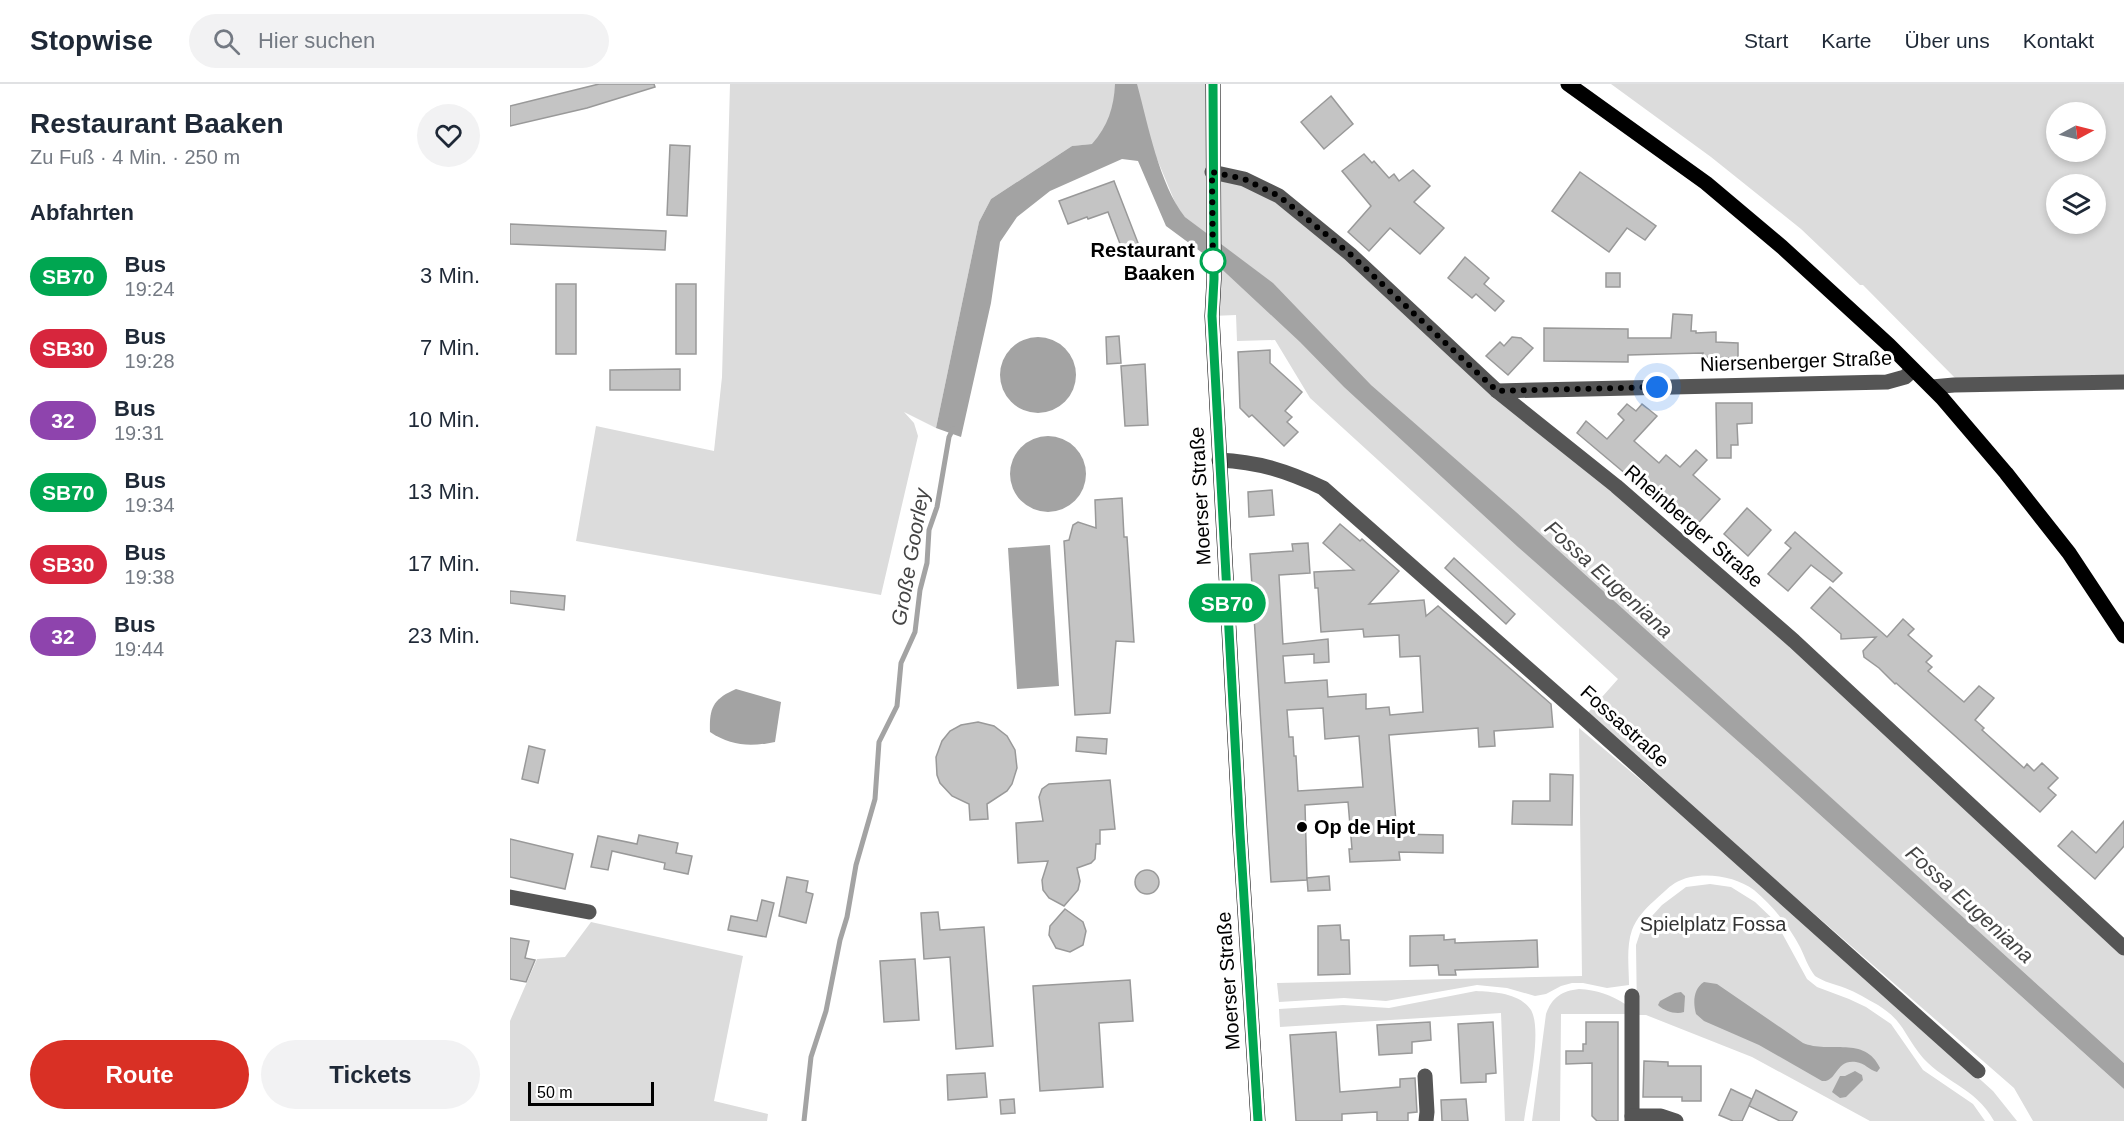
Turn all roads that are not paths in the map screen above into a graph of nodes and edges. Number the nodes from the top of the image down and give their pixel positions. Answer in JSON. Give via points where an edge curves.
{"nodes":[{"id":1,"x":1213,"y":84,"type":"edge"},
{"id":2,"x":1568,"y":84,"type":"edge"},
{"id":3,"x":1212,"y":172,"type":"junction"},
{"id":4,"x":1913,"y":370,"type":"junction"},
{"id":5,"x":2124,"y":382,"type":"edge"},
{"id":6,"x":1932,"y":387,"type":"junction"},
{"id":7,"x":1497,"y":391,"type":"junction"},
{"id":8,"x":1219,"y":460,"type":"junction"},
{"id":9,"x":2124,"y":636,"type":"edge"},
{"id":10,"x":510,"y":897,"type":"edge"},
{"id":11,"x":589,"y":912,"type":"dead end"},
{"id":12,"x":2124,"y":948,"type":"edge"},
{"id":13,"x":1632,"y":996,"type":"dead end"},
{"id":14,"x":1978,"y":1071,"type":"dead end"},
{"id":15,"x":1425,"y":1076,"type":"dead end"},
{"id":16,"x":1632,"y":1119,"type":"edge"},
{"id":17,"x":1258,"y":1121,"type":"edge"},
{"id":18,"x":1426,"y":1121,"type":"edge"},
{"id":19,"x":1676,"y":1121,"type":"edge"}],
"edges":[{"from":1,"to":3,"type":"main road","name":"Moerser Straße"},
{"from":2,"to":4,"type":"main road","via":[[1706,183],[1822,283]]},
{"from":3,"to":7,"type":"street","name":"Rheinberger Straße","via":[[1244,179],[1279,196],[1350,254]]},
{"from":3,"to":8,"type":"main road","name":"Moerser Straße","via":[[1212,316]]},
{"from":4,"to":6,"type":"main road"},
{"from":4,"to":7,"type":"street","name":"Niersenberger Straße","via":[[1905,377],[1887,382]]},
{"from":5,"to":6,"type":"street"},
{"from":6,"to":9,"type":"main road","via":[[2042,518]]},
{"from":7,"to":12,"type":"street","name":"Rheinberger Straße","via":[[1616,486],[1794,641]]},
{"from":8,"to":14,"type":"street","name":"Fossastraße","via":[[1288,472],[1323,488]]},
{"from":8,"to":17,"type":"main road","name":"Moerser Straße"},
{"from":10,"to":11,"type":"street"},
{"from":13,"to":16,"type":"street"},
{"from":15,"to":18,"type":"street"},
{"from":16,"to":19,"type":"street","via":[[1661,1116]]}]}
